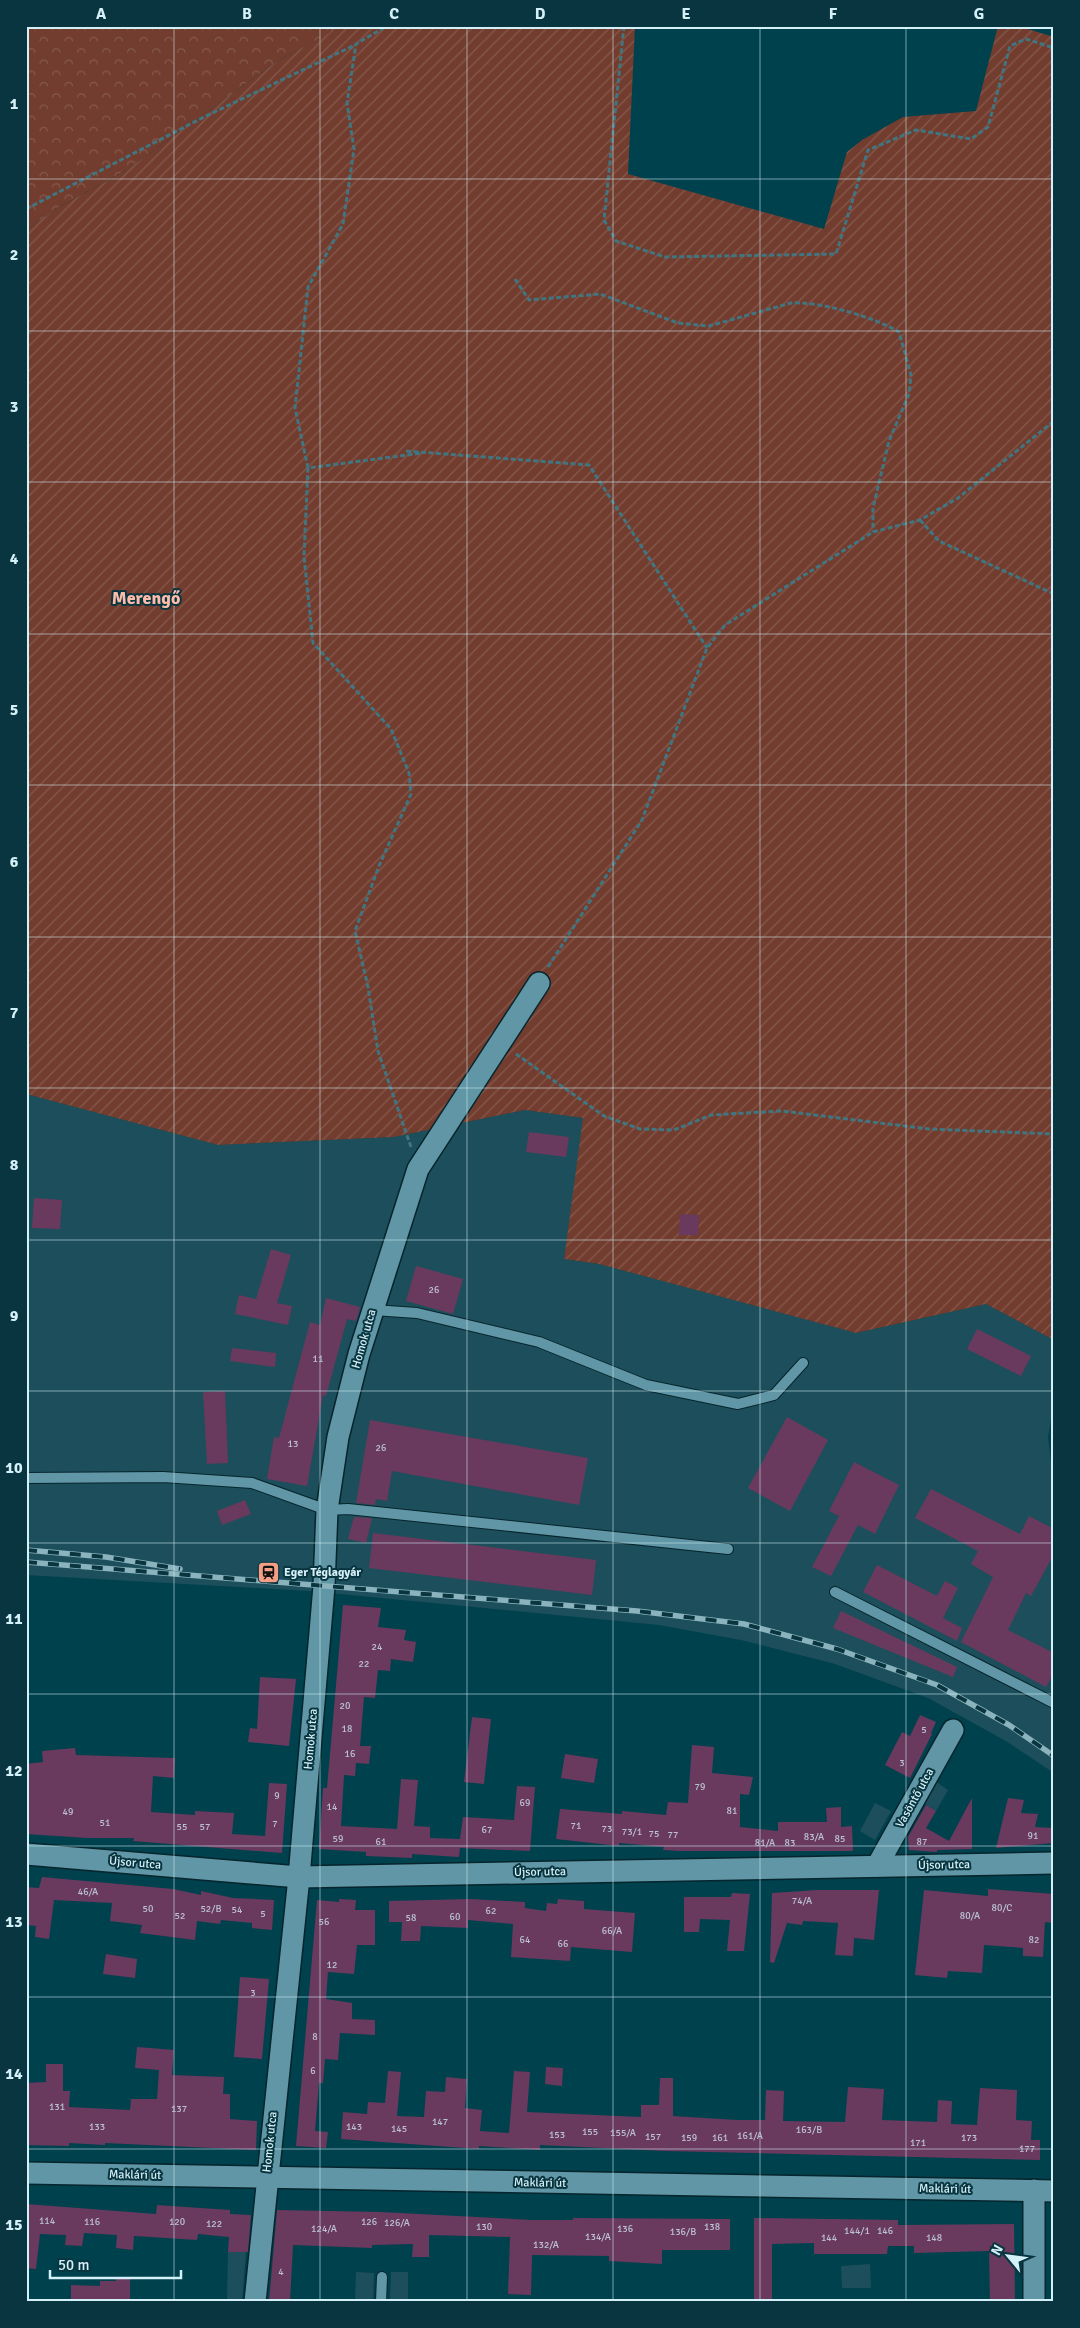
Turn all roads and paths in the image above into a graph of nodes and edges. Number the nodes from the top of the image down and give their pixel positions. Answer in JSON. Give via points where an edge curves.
{"nodes":[{"id":1,"x":387,"y":26,"type":"edge"},
{"id":2,"x":624,"y":26,"type":"edge"},
{"id":3,"x":356,"y":44,"type":"junction"},
{"id":4,"x":1054,"y":48,"type":"edge"},
{"id":5,"x":26,"y":209,"type":"edge"},
{"id":6,"x":515,"y":279,"type":"dead end"},
{"id":7,"x":1054,"y":421,"type":"edge"},
{"id":8,"x":406,"y":451,"type":"dead end"},
{"id":9,"x":422,"y":453,"type":"junction"},
{"id":10,"x":308,"y":468,"type":"junction"},
{"id":11,"x":920,"y":520,"type":"junction"},
{"id":12,"x":873,"y":532,"type":"junction"},
{"id":13,"x":1054,"y":594,"type":"edge"},
{"id":14,"x":707,"y":648,"type":"junction"},
{"id":15,"x":539,"y":983,"type":"joint"},
{"id":16,"x":500,"y":1042,"type":"junction"},
{"id":17,"x":1054,"y":1134,"type":"edge"},
{"id":18,"x":414,"y":1177,"type":"junction"},
{"id":19,"x":373,"y":1310,"type":"junction"},
{"id":20,"x":804,"y":1363,"type":"dead end"},
{"id":21,"x":26,"y":1478,"type":"edge"},
{"id":22,"x":327,"y":1510,"type":"junction"},
{"id":23,"x":728,"y":1549,"type":"dead end"},
{"id":24,"x":834,"y":1592,"type":"dead end"},
{"id":25,"x":1054,"y":1703,"type":"edge"},
{"id":26,"x":953,"y":1730,"type":"dead end"},
{"id":27,"x":26,"y":1854,"type":"edge"},
{"id":28,"x":1054,"y":1863,"type":"edge"},
{"id":29,"x":877,"y":1866,"type":"junction"},
{"id":30,"x":299,"y":1877,"type":"junction"},
{"id":31,"x":26,"y":2173,"type":"edge"},
{"id":32,"x":266,"y":2178,"type":"junction"},
{"id":33,"x":1044,"y":2191,"type":"edge"},
{"id":34,"x":382,"y":2277,"type":"dead end"},
{"id":35,"x":255,"y":2302,"type":"edge"},
{"id":36,"x":381,"y":2302,"type":"edge"},
{"id":37,"x":1034,"y":2302,"type":"edge"}],
"edges":[{"from":1,"to":3,"type":"path"},
{"from":2,"to":4,"type":"path","via":[[604,220],[616,241],[665,258],[836,254],[868,150],[916,130],[971,139],[988,127],[1010,46],[1026,39]]},
{"from":3,"to":5,"type":"path","via":[[202,118]]},
{"from":3,"to":10,"type":"path","via":[[347,103],[354,149],[343,224],[308,287],[295,408]]},
{"from":6,"to":12,"type":"path","via":[[529,300],[600,294],[678,323],[709,326],[791,302],[805,302],[882,322],[898,332],[912,375],[910,394],[889,441],[872,508]]},
{"from":7,"to":11,"type":"path","via":[[958,498]]},
{"from":8,"to":9,"type":"path"},
{"from":9,"to":10,"type":"path"},
{"from":9,"to":14,"type":"path","via":[[589,465]]},
{"from":10,"to":18,"type":"path","via":[[304,556],[313,643],[391,729],[409,774],[411,794],[355,931],[378,1052]]},
{"from":11,"to":12,"type":"path"},
{"from":11,"to":13,"type":"path","via":[[939,541]]},
{"from":12,"to":14,"type":"path","via":[[725,625]]},
{"from":14,"to":15,"type":"path","via":[[642,820]]},
{"from":15,"to":16,"type":"street","name":"Homok utca"},
{"from":16,"to":17,"type":"path","via":[[604,1116],[640,1129],[674,1130],[711,1115],[782,1112],[929,1130]]},
{"from":16,"to":18,"type":"street","name":"Homok utca"},
{"from":18,"to":19,"type":"street","name":"Homok utca"},
{"from":19,"to":20,"type":"lane","via":[[417,1313],[539,1342],[646,1385],[738,1404],[774,1395]]},
{"from":19,"to":22,"type":"street","name":"Homok utca","via":[[338,1436]]},
{"from":21,"to":22,"type":"lane","via":[[163,1477],[252,1483]]},
{"from":22,"to":23,"type":"lane","via":[[348,1509]]},
{"from":22,"to":30,"type":"street","name":"Homok utca","via":[[324,1586]]},
{"from":24,"to":25,"type":"lane"},
{"from":26,"to":29,"type":"street","name":"Vasöntő utca"},
{"from":27,"to":30,"type":"street","name":"Újsor utca"},
{"from":28,"to":29,"type":"street","name":"Újsor utca"},
{"from":29,"to":30,"type":"street","name":"Újsor utca"},
{"from":30,"to":32,"type":"street","name":"Homok utca"},
{"from":31,"to":32,"type":"street","name":"Maklári út"},
{"from":32,"to":33,"type":"street","name":"Maklári út"},
{"from":32,"to":35,"type":"street","name":"Homok utca"},
{"from":33,"to":37,"type":"street"},
{"from":34,"to":36,"type":"lane"}]}
